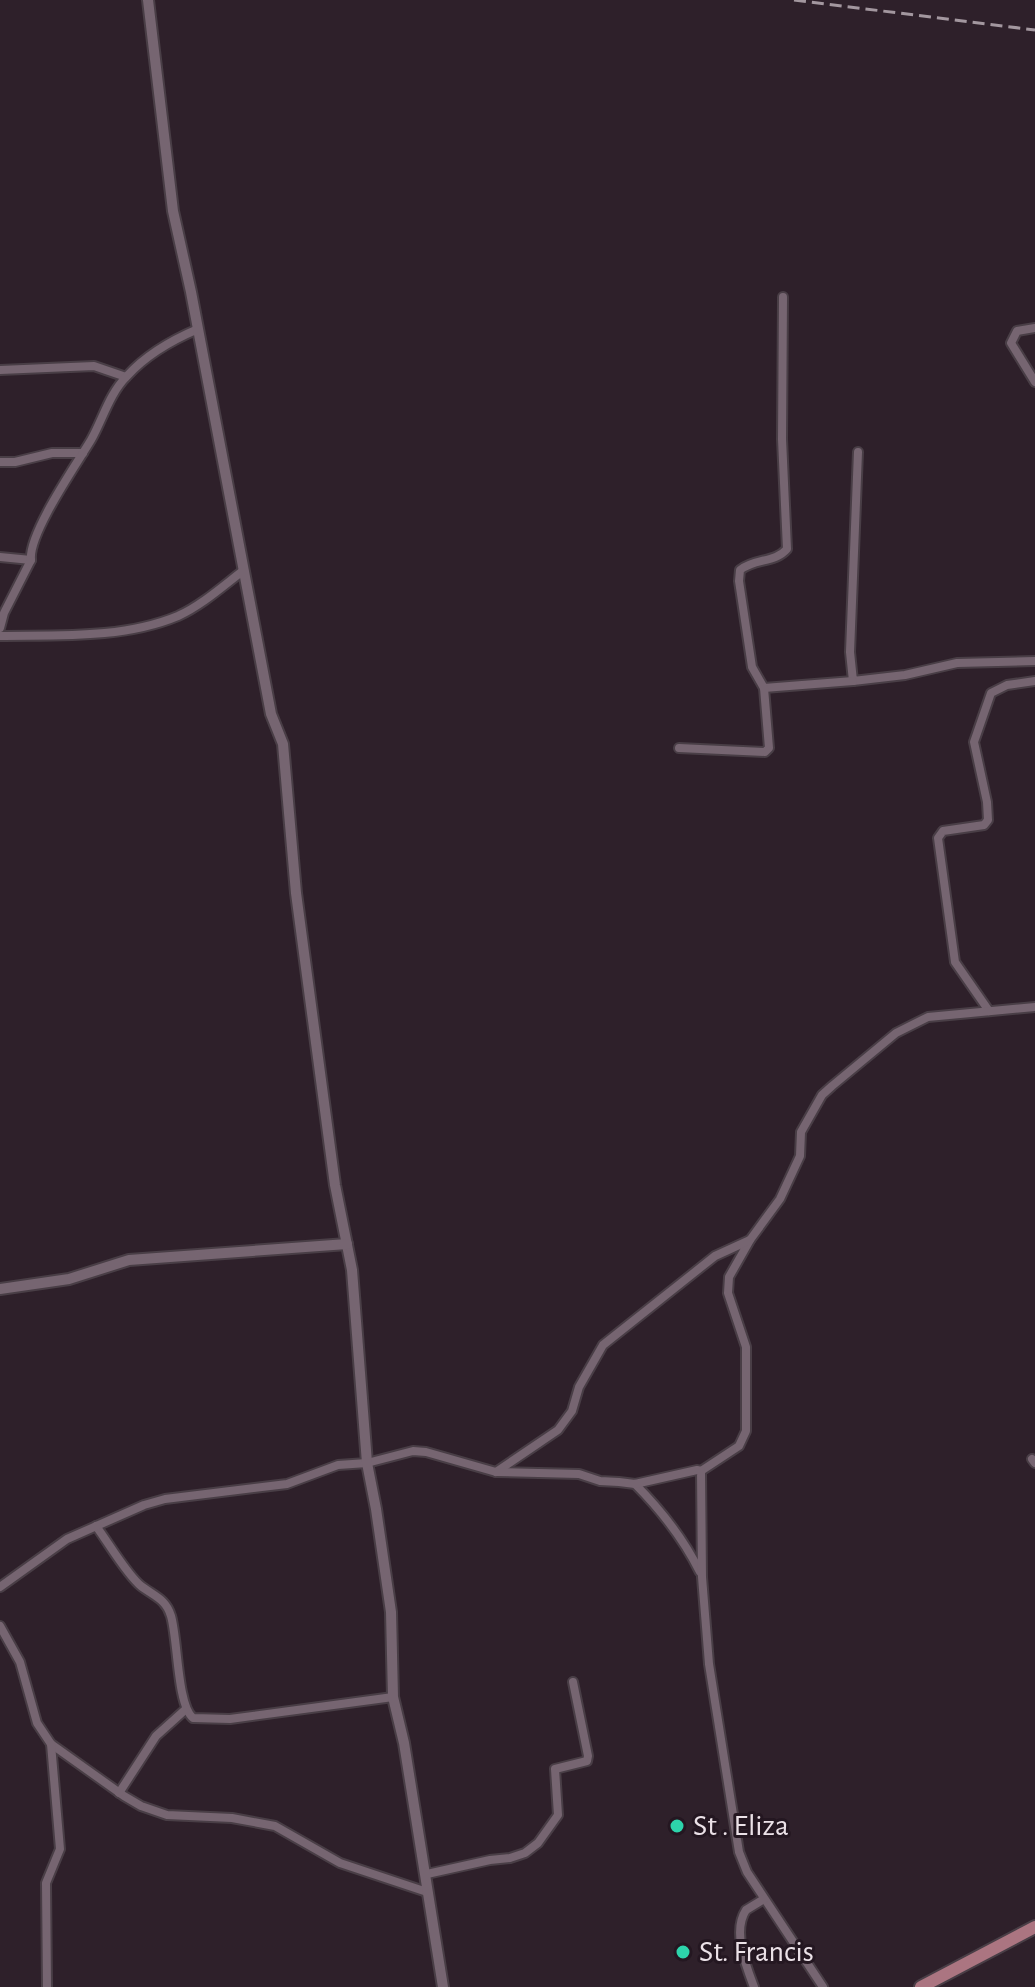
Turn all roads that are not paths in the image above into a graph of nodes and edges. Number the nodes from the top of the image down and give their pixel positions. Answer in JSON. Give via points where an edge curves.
{"nodes":[{"id":1,"x":148,"y":0,"type":"edge"},
{"id":2,"x":783,"y":297,"type":"dead end"},
{"id":3,"x":1035,"y":328,"type":"edge"},
{"id":4,"x":198,"y":329,"type":"junction"},
{"id":5,"x":0,"y":370,"type":"edge"},
{"id":6,"x":126,"y":377,"type":"junction"},
{"id":7,"x":1035,"y":382,"type":"edge"},
{"id":8,"x":858,"y":452,"type":"dead end"},
{"id":9,"x":83,"y":453,"type":"junction"},
{"id":10,"x":0,"y":462,"type":"edge"},
{"id":11,"x":0,"y":557,"type":"edge"},
{"id":12,"x":31,"y":560,"type":"junction"},
{"id":13,"x":244,"y":570,"type":"junction"},
{"id":14,"x":0,"y":628,"type":"edge"},
{"id":15,"x":0,"y":636,"type":"edge"},
{"id":16,"x":1035,"y":661,"type":"edge"},
{"id":17,"x":853,"y":681,"type":"junction"},
{"id":18,"x":1035,"y":681,"type":"edge"},
{"id":19,"x":764,"y":688,"type":"junction"},
{"id":20,"x":679,"y":748,"type":"dead end"},
{"id":21,"x":1035,"y":1007,"type":"edge"},
{"id":22,"x":989,"y":1011,"type":"junction"},
{"id":23,"x":750,"y":1240,"type":"junction"},
{"id":24,"x":347,"y":1244,"type":"junction"},
{"id":25,"x":0,"y":1289,"type":"edge"},
{"id":26,"x":367,"y":1463,"type":"junction"},
{"id":27,"x":701,"y":1471,"type":"junction"},
{"id":28,"x":496,"y":1472,"type":"junction"},
{"id":29,"x":635,"y":1484,"type":"junction"},
{"id":30,"x":96,"y":1526,"type":"junction"},
{"id":31,"x":702,"y":1577,"type":"junction"},
{"id":32,"x":0,"y":1587,"type":"edge"},
{"id":33,"x":0,"y":1626,"type":"edge"},
{"id":34,"x":573,"y":1682,"type":"dead end"},
{"id":35,"x":393,"y":1697,"type":"junction"},
{"id":36,"x":186,"y":1709,"type":"junction"},
{"id":37,"x":51,"y":1744,"type":"junction"},
{"id":38,"x":119,"y":1793,"type":"junction"},
{"id":39,"x":427,"y":1874,"type":"junction"},
{"id":40,"x":427,"y":1892,"type":"junction"},
{"id":41,"x":764,"y":1899,"type":"junction"},
{"id":42,"x":1035,"y":1927,"type":"edge"},
{"id":43,"x":47,"y":1987,"type":"edge"},
{"id":44,"x":443,"y":1987,"type":"edge"},
{"id":45,"x":754,"y":1987,"type":"edge"},
{"id":46,"x":823,"y":1987,"type":"edge"},
{"id":47,"x":921,"y":1987,"type":"edge"}],
"edges":[{"from":1,"to":4,"type":"street","via":[[173,211]]},
{"from":2,"to":19,"type":"street","via":[[787,549],[780,557],[750,562],[740,570],[739,581],[752,667]]},
{"from":3,"to":7,"type":"street","via":[[1017,331],[1011,343]]},
{"from":4,"to":6,"type":"street","via":[[169,343]]},
{"from":4,"to":13,"type":"street"},
{"from":5,"to":6,"type":"street","via":[[94,366]]},
{"from":6,"to":9,"type":"street"},
{"from":8,"to":17,"type":"street"},
{"from":9,"to":10,"type":"street"},
{"from":9,"to":12,"type":"street","via":[[42,525]]},
{"from":11,"to":12,"type":"street"},
{"from":12,"to":14,"type":"street"},
{"from":13,"to":15,"type":"street","via":[[177,616],[94,634]]},
{"from":13,"to":24,"type":"street","via":[[271,714],[283,744],[296,893]]},
{"from":16,"to":17,"type":"street","via":[[957,663]]},
{"from":17,"to":19,"type":"street"},
{"from":18,"to":22,"type":"street","via":[[991,693],[976,733],[988,820],[943,831],[938,838],[955,962]]},
{"from":19,"to":20,"type":"street","via":[[767,750]]},
{"from":21,"to":22,"type":"street"},
{"from":22,"to":23,"type":"street","via":[[937,1015],[909,1025],[822,1095],[801,1132],[796,1168]]},
{"from":23,"to":27,"type":"street","via":[[729,1277],[728,1293],[746,1347],[746,1431],[739,1446]]},
{"from":23,"to":28,"type":"street","via":[[715,1256],[603,1345],[558,1430]]},
{"from":24,"to":25,"type":"street","via":[[129,1260],[69,1279]]},
{"from":24,"to":26,"type":"street"},
{"from":26,"to":28,"type":"street","via":[[420,1451]]},
{"from":26,"to":30,"type":"street","via":[[338,1465],[287,1484],[165,1499]]},
{"from":26,"to":35,"type":"street","via":[[391,1612]]},
{"from":27,"to":29,"type":"street"},
{"from":27,"to":31,"type":"street"},
{"from":28,"to":29,"type":"street","via":[[556,1472]]},
{"from":29,"to":31,"type":"street","via":[[676,1529]]},
{"from":30,"to":32,"type":"street","via":[[67,1539]]},
{"from":30,"to":36,"type":"street","via":[[136,1582],[164,1601],[170,1612]]},
{"from":31,"to":41,"type":"street","via":[[709,1664],[739,1852]]},
{"from":33,"to":37,"type":"street","via":[[20,1662],[37,1723]]},
{"from":34,"to":39,"type":"street","via":[[588,1756],[587,1761],[555,1769],[558,1815],[552,1825],[525,1853]]},
{"from":35,"to":36,"type":"street","via":[[230,1719],[193,1718]]},
{"from":35,"to":39,"type":"street"},
{"from":36,"to":38,"type":"street","via":[[156,1736]]},
{"from":37,"to":38,"type":"street"},
{"from":37,"to":43,"type":"street","via":[[60,1849],[46,1883]]},
{"from":38,"to":40,"type":"street","via":[[167,1815],[275,1826],[340,1863]]},
{"from":39,"to":40,"type":"street"},
{"from":40,"to":44,"type":"street"},
{"from":41,"to":45,"type":"street","via":[[746,1910],[740,1927]]},
{"from":41,"to":46,"type":"street"},
{"from":42,"to":47,"type":"main road"}]}
